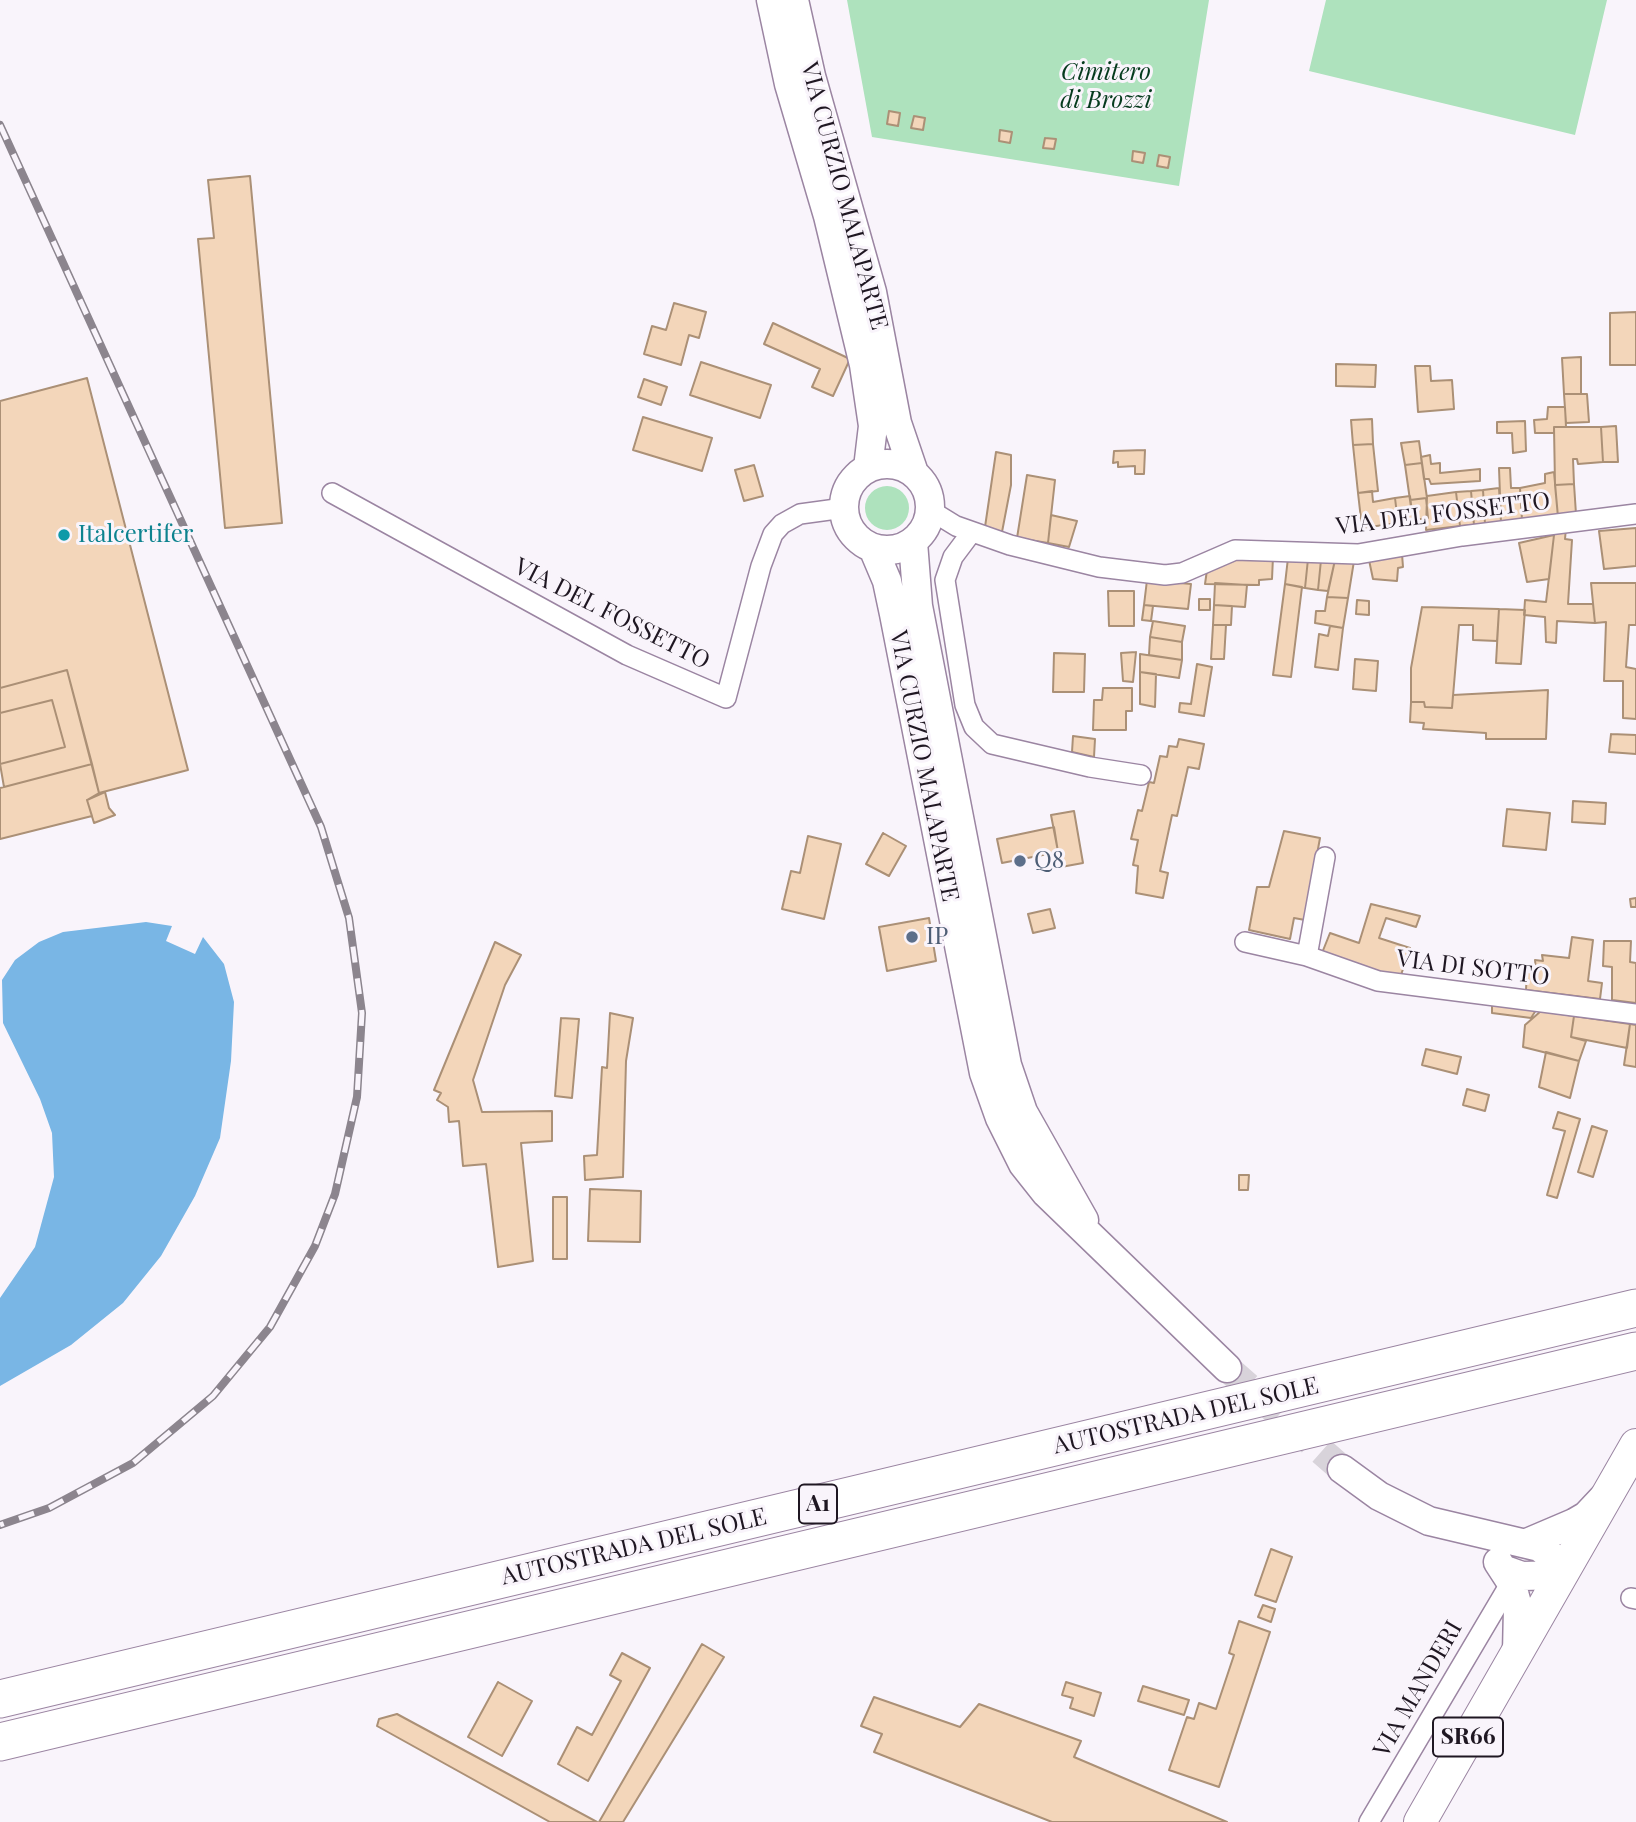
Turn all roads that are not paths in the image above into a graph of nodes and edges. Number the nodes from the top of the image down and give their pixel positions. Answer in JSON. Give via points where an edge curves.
{"nodes":[{"id":1,"x":771,"y":0,"type":"edge"},
{"id":2,"x":794,"y":0,"type":"edge"},
{"id":3,"x":868,"y":468,"type":"junction"},
{"id":4,"x":914,"y":473,"type":"junction"},
{"id":5,"x":332,"y":493,"type":"dead end"},
{"id":6,"x":844,"y":508,"type":"junction"},
{"id":7,"x":930,"y":510,"type":"junction"},
{"id":8,"x":1636,"y":514,"type":"edge"},
{"id":9,"x":971,"y":533,"type":"junction"},
{"id":10,"x":914,"y":542,"type":"junction"},
{"id":11,"x":873,"y":548,"type":"junction"},
{"id":12,"x":1141,"y":775,"type":"dead end"},
{"id":13,"x":1325,"y":857,"type":"dead end"},
{"id":14,"x":1245,"y":942,"type":"dead end"},
{"id":15,"x":1307,"y":956,"type":"junction"},
{"id":16,"x":1636,"y":1014,"type":"edge"},
{"id":17,"x":1095,"y":1241,"type":"junction"},
{"id":18,"x":1636,"y":1308,"type":"edge"},
{"id":19,"x":1636,"y":1351,"type":"edge"},
{"id":20,"x":1227,"y":1368,"type":"tunnel mouth"},
{"id":21,"x":1636,"y":1445,"type":"edge"},
{"id":22,"x":1342,"y":1469,"type":"tunnel mouth"},
{"id":23,"x":1611,"y":1489,"type":"junction"},
{"id":24,"x":1466,"y":1530,"type":"junction"},
{"id":25,"x":1527,"y":1543,"type":"junction"},
{"id":26,"x":1562,"y":1575,"type":"junction"},
{"id":27,"x":1508,"y":1576,"type":"junction"},
{"id":28,"x":1517,"y":1653,"type":"junction"},
{"id":29,"x":0,"y":1699,"type":"edge"},
{"id":30,"x":0,"y":1742,"type":"edge"},
{"id":31,"x":1369,"y":1822,"type":"edge"},
{"id":32,"x":1420,"y":1822,"type":"edge"}],
"edges":[{"from":1,"to":3,"type":"street","name":"VIA CURZIO MALAPARTE","via":[[864,365],[873,426]]},
{"from":2,"to":4,"type":"street","name":"VIA CURZIO MALAPARTE","via":[[872,292],[897,423]]},
{"from":3,"to":4,"type":"street","via":[[896,465]]},
{"from":3,"to":6,"type":"street","name":"VIA CURZIO MALAPARTE","via":[[853,481]]},
{"from":4,"to":7,"type":"street","name":"VIA CURZIO MALAPARTE","via":[[928,494]]},
{"from":5,"to":6,"type":"street","name":"VIA DEL FOSSETTO","via":[[627,655],[726,698],[773,534],[789,519]]},
{"from":6,"to":11,"type":"street","name":"VIA CURZIO MALAPARTE","via":[[852,533]]},
{"from":7,"to":9,"type":"street","name":"VIA DEL FOSSETTO"},
{"from":7,"to":10,"type":"street"},
{"from":8,"to":9,"type":"street","name":"VIA DEL FOSSETTO","via":[[1358,554],[1235,550],[1182,573],[1165,575],[1099,567]]},
{"from":9,"to":12,"type":"street","via":[[953,556],[945,580],[965,705],[974,727],[992,744]]},
{"from":10,"to":11,"type":"street","via":[[892,550]]},
{"from":10,"to":17,"type":"street","name":"VIA CURZIO MALAPARTE","via":[[918,606],[1007,1065],[1023,1112]]},
{"from":11,"to":17,"type":"street","name":"VIA CURZIO MALAPARTE","via":[[887,581],[991,1095],[1023,1164]]},
{"from":13,"to":15,"type":"street"},
{"from":14,"to":15,"type":"street","name":"VIA DI SOTTO"},
{"from":15,"to":16,"type":"street","name":"VIA DI SOTTO","via":[[1378,981]]},
{"from":17,"to":20,"type":"street","name":"VIA CURZIO MALAPARTE"},
{"from":18,"to":29,"type":"highway","name":"AUTOSTRADA DEL SOLE","number":"A1"},
{"from":19,"to":30,"type":"highway","name":"AUTOSTRADA DEL SOLE","number":"A1"},
{"from":21,"to":23,"type":"main road","number":"SR66"},
{"from":22,"to":24,"type":"street","via":[[1403,1509]]},
{"from":23,"to":25,"type":"street","via":[[1586,1516]]},
{"from":23,"to":26,"type":"main road","number":"SR66"},
{"from":24,"to":25,"type":"street"},
{"from":24,"to":27,"type":"street"},
{"from":25,"to":26,"type":"street","via":[[1550,1555]]},
{"from":26,"to":27,"type":"street"},
{"from":26,"to":28,"type":"main road","number":"SR66"},
{"from":27,"to":28,"type":"street","via":[[1518,1607]]},
{"from":27,"to":31,"type":"street","name":"VIA MANDERI"},
{"from":28,"to":32,"type":"main road","number":"SR66"}]}
